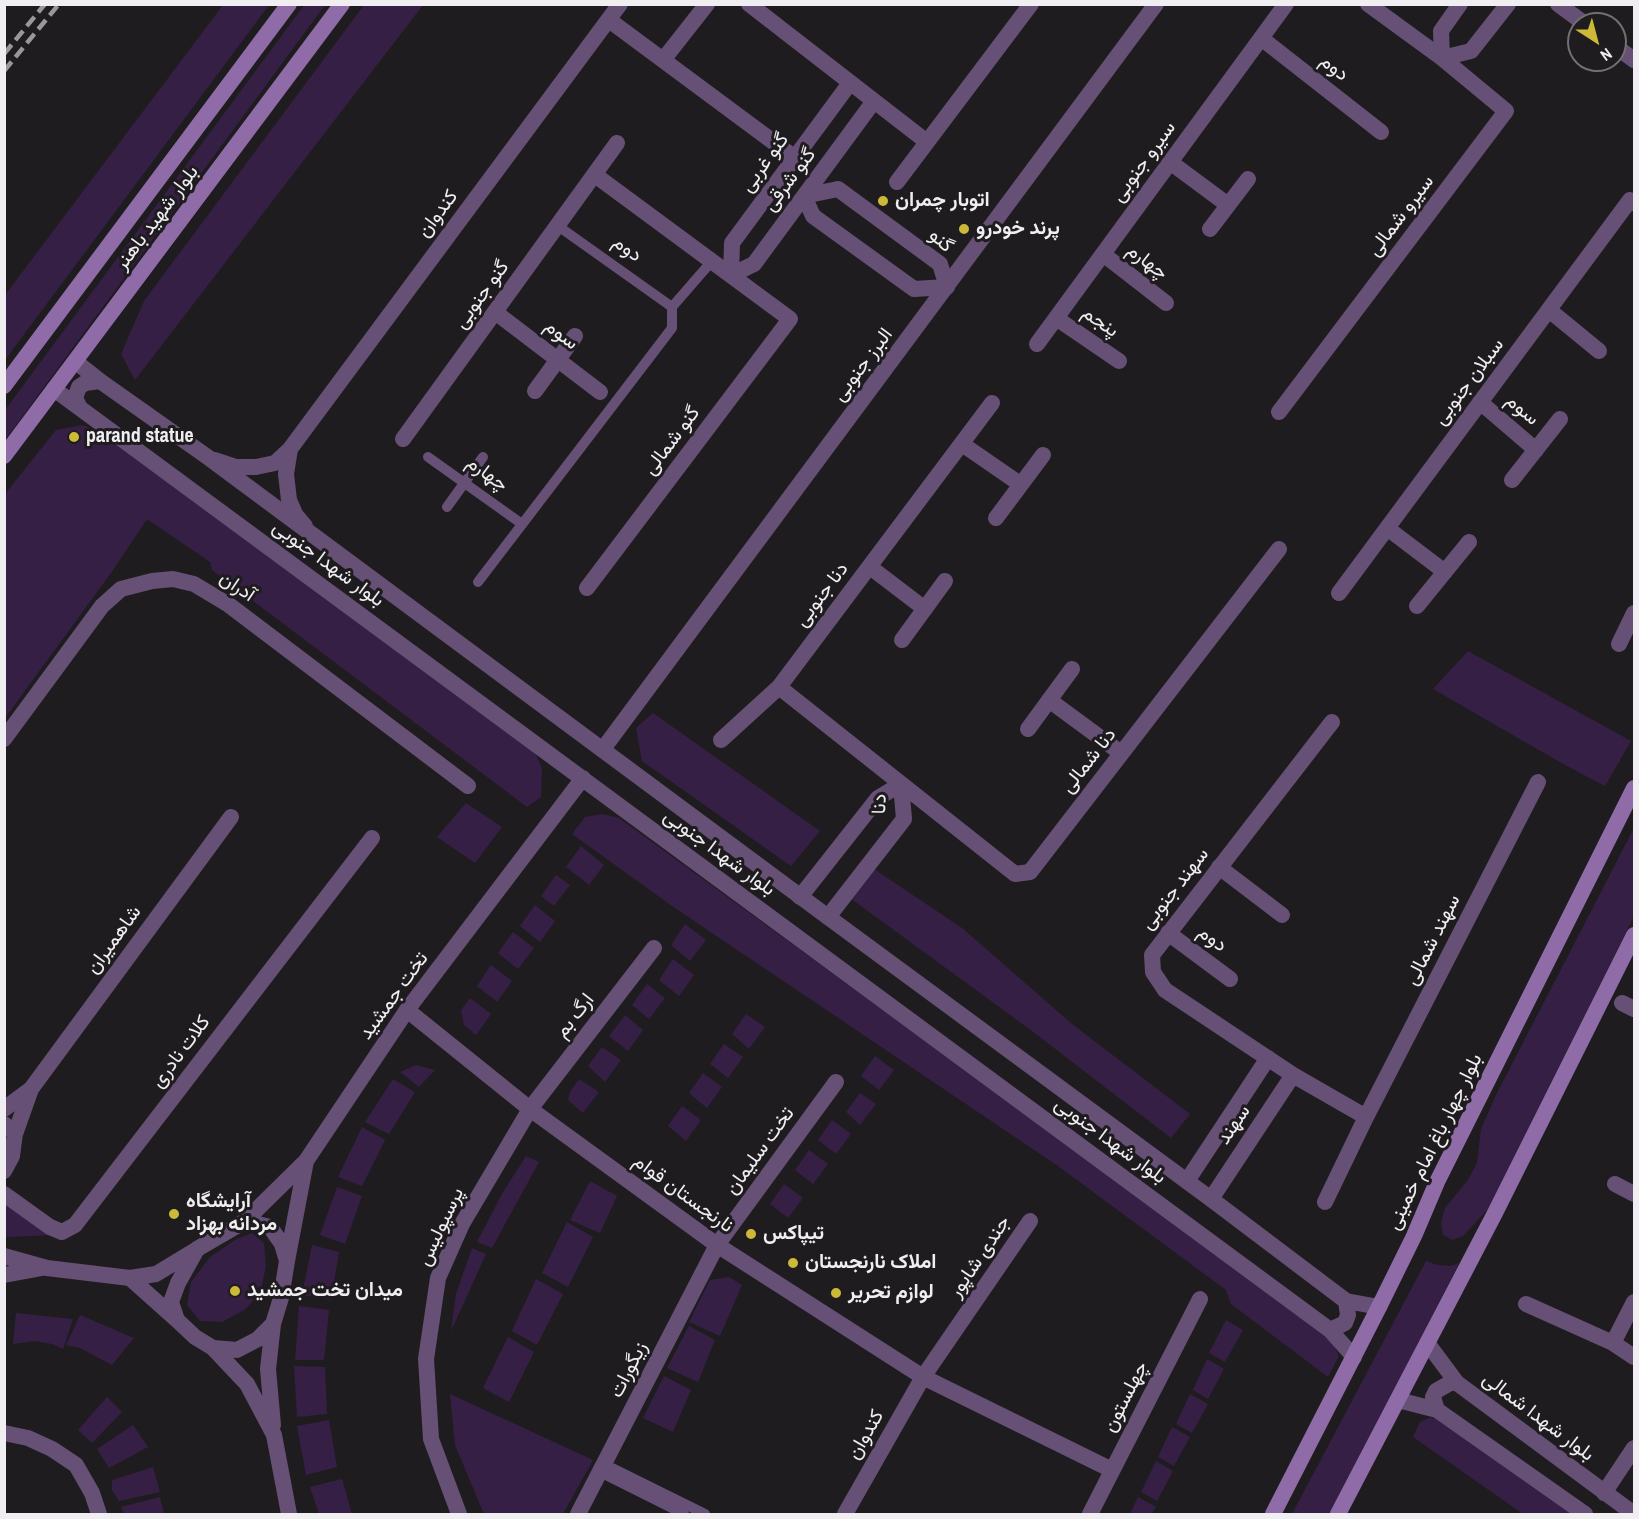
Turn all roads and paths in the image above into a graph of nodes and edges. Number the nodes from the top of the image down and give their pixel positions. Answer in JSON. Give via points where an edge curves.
{"nodes":[{"id":1,"x":288,"y":4,"type":"edge"},
{"id":2,"x":342,"y":4,"type":"edge"},
{"id":3,"x":620,"y":4,"type":"edge"},
{"id":4,"x":707,"y":4,"type":"edge"},
{"id":5,"x":749,"y":4,"type":"edge"},
{"id":6,"x":1031,"y":4,"type":"edge"},
{"id":7,"x":1156,"y":4,"type":"edge"},
{"id":8,"x":1286,"y":4,"type":"edge"},
{"id":9,"x":1368,"y":4,"type":"edge"},
{"id":10,"x":1460,"y":4,"type":"edge"},
{"id":11,"x":1508,"y":4,"type":"edge"},
{"id":12,"x":609,"y":20,"type":"junction"},
{"id":13,"x":1261,"y":38,"type":"junction"},
{"id":14,"x":1442,"y":58,"type":"junction"},
{"id":15,"x":663,"y":60,"type":"junction"},
{"id":16,"x":850,"y":83,"type":"junction"},
{"id":17,"x":874,"y":101,"type":"junction"},
{"id":18,"x":1381,"y":132,"type":"dead end"},
{"id":19,"x":927,"y":142,"type":"junction"},
{"id":20,"x":617,"y":143,"type":"dead end"},
{"id":21,"x":795,"y":158,"type":"junction"},
{"id":22,"x":1170,"y":162,"type":"junction"},
{"id":23,"x":595,"y":175,"type":"junction"},
{"id":24,"x":1248,"y":179,"type":"dead end"},
{"id":25,"x":897,"y":182,"type":"dead end"},
{"id":26,"x":804,"y":196,"type":"junction"},
{"id":27,"x":1635,"y":203,"type":"edge"},
{"id":28,"x":1228,"y":205,"type":"junction"},
{"id":29,"x":558,"y":225,"type":"junction"},
{"id":30,"x":1210,"y":229,"type":"dead end"},
{"id":31,"x":1103,"y":254,"type":"junction"},
{"id":32,"x":712,"y":261,"type":"junction"},
{"id":33,"x":732,"y":276,"type":"junction"},
{"id":34,"x":947,"y":287,"type":"junction"},
{"id":35,"x":1166,"y":303,"type":"dead end"},
{"id":36,"x":672,"y":307,"type":"junction"},
{"id":37,"x":1549,"y":310,"type":"junction"},
{"id":38,"x":495,"y":312,"type":"junction"},
{"id":39,"x":1056,"y":318,"type":"junction"},
{"id":40,"x":575,"y":336,"type":"dead end"},
{"id":41,"x":1037,"y":344,"type":"dead end"},
{"id":42,"x":1599,"y":351,"type":"dead end"},
{"id":43,"x":557,"y":359,"type":"junction"},
{"id":44,"x":1119,"y":361,"type":"dead end"},
{"id":45,"x":76,"y":362,"type":"junction"},
{"id":46,"x":100,"y":381,"type":"junction"},
{"id":47,"x":4,"y":386,"type":"edge"},
{"id":48,"x":54,"y":389,"type":"junction"},
{"id":49,"x":535,"y":391,"type":"dead end"},
{"id":50,"x":600,"y":392,"type":"dead end"},
{"id":51,"x":1480,"y":402,"type":"junction"},
{"id":52,"x":992,"y":403,"type":"dead end"},
{"id":53,"x":80,"y":408,"type":"junction"},
{"id":54,"x":1279,"y":412,"type":"dead end"},
{"id":55,"x":1560,"y":419,"type":"dead end"},
{"id":56,"x":403,"y":439,"type":"dead end"},
{"id":57,"x":962,"y":444,"type":"junction"},
{"id":58,"x":291,"y":448,"type":"junction"},
{"id":59,"x":1536,"y":450,"type":"junction"},
{"id":60,"x":1042,"y":455,"type":"dead end"},
{"id":61,"x":4,"y":456,"type":"edge"},
{"id":62,"x":428,"y":457,"type":"dead end"},
{"id":63,"x":483,"y":457,"type":"dead end"},
{"id":64,"x":209,"y":458,"type":"junction"},
{"id":65,"x":1512,"y":480,"type":"dead end"},
{"id":66,"x":464,"y":483,"type":"junction"},
{"id":67,"x":1020,"y":484,"type":"junction"},
{"id":68,"x":447,"y":507,"type":"dead end"},
{"id":69,"x":996,"y":518,"type":"dead end"},
{"id":70,"x":522,"y":524,"type":"junction"},
{"id":71,"x":1387,"y":528,"type":"junction"},
{"id":72,"x":315,"y":538,"type":"junction"},
{"id":73,"x":1469,"y":542,"type":"dead end"},
{"id":74,"x":1279,"y":549,"type":"dead end"},
{"id":75,"x":870,"y":567,"type":"junction"},
{"id":76,"x":1445,"y":572,"type":"junction"},
{"id":77,"x":945,"y":581,"type":"dead end"},
{"id":78,"x":478,"y":582,"type":"dead end"},
{"id":79,"x":587,"y":588,"type":"dead end"},
{"id":80,"x":1339,"y":593,"type":"dead end"},
{"id":81,"x":1417,"y":606,"type":"dead end"},
{"id":82,"x":925,"y":609,"type":"junction"},
{"id":83,"x":1635,"y":613,"type":"edge"},
{"id":84,"x":902,"y":640,"type":"dead end"},
{"id":85,"x":1619,"y":644,"type":"dead end"},
{"id":86,"x":1072,"y":669,"type":"dead end"},
{"id":87,"x":780,"y":687,"type":"junction"},
{"id":88,"x":1049,"y":700,"type":"junction"},
{"id":89,"x":1332,"y":722,"type":"dead end"},
{"id":90,"x":1028,"y":729,"type":"dead end"},
{"id":91,"x":4,"y":739,"type":"edge"},
{"id":92,"x":721,"y":740,"type":"dead end"},
{"id":93,"x":603,"y":749,"type":"junction"},
{"id":94,"x":1121,"y":753,"type":"junction"},
{"id":95,"x":583,"y":778,"type":"junction"},
{"id":96,"x":1538,"y":782,"type":"dead end"},
{"id":97,"x":901,"y":784,"type":"junction"},
{"id":98,"x":468,"y":786,"type":"dead end"},
{"id":99,"x":1635,"y":788,"type":"edge"},
{"id":100,"x":231,"y":817,"type":"dead end"},
{"id":101,"x":372,"y":838,"type":"dead end"},
{"id":102,"x":1219,"y":867,"type":"junction"},
{"id":103,"x":800,"y":897,"type":"junction"},
{"id":104,"x":1282,"y":915,"type":"dead end"},
{"id":105,"x":828,"y":917,"type":"junction"},
{"id":106,"x":1168,"y":933,"type":"junction"},
{"id":107,"x":1635,"y":935,"type":"edge"},
{"id":108,"x":654,"y":948,"type":"dead end"},
{"id":109,"x":1230,"y":979,"type":"dead end"},
{"id":110,"x":406,"y":1010,"type":"junction"},
{"id":111,"x":1268,"y":1058,"type":"junction"},
{"id":112,"x":1293,"y":1075,"type":"junction"},
{"id":113,"x":836,"y":1082,"type":"dead end"},
{"id":114,"x":32,"y":1089,"type":"junction"},
{"id":115,"x":4,"y":1109,"type":"edge"},
{"id":116,"x":530,"y":1109,"type":"junction"},
{"id":117,"x":1366,"y":1117,"type":"junction"},
{"id":118,"x":10,"y":1129,"type":"edge"},
{"id":119,"x":306,"y":1161,"type":"junction"},
{"id":120,"x":4,"y":1171,"type":"edge"},
{"id":121,"x":1187,"y":1181,"type":"junction"},
{"id":122,"x":1615,"y":1184,"type":"dead end"},
{"id":123,"x":4,"y":1194,"type":"edge"},
{"id":124,"x":1635,"y":1194,"type":"edge"},
{"id":125,"x":1211,"y":1198,"type":"junction"},
{"id":126,"x":1325,"y":1202,"type":"dead end"},
{"id":127,"x":245,"y":1221,"type":"junction"},
{"id":128,"x":1030,"y":1221,"type":"dead end"},
{"id":129,"x":717,"y":1245,"type":"junction"},
{"id":130,"x":197,"y":1249,"type":"junction"},
{"id":131,"x":4,"y":1256,"type":"edge"},
{"id":132,"x":287,"y":1261,"type":"junction"},
{"id":133,"x":47,"y":1268,"type":"junction"},
{"id":134,"x":4,"y":1275,"type":"edge"},
{"id":135,"x":130,"y":1278,"type":"junction"},
{"id":136,"x":1200,"y":1299,"type":"dead end"},
{"id":137,"x":1346,"y":1301,"type":"junction"},
{"id":138,"x":1635,"y":1302,"type":"edge"},
{"id":139,"x":1526,"y":1304,"type":"dead end"},
{"id":140,"x":1379,"y":1307,"type":"junction"},
{"id":141,"x":177,"y":1320,"type":"junction"},
{"id":142,"x":273,"y":1324,"type":"junction"},
{"id":143,"x":1330,"y":1330,"type":"junction"},
{"id":144,"x":1613,"y":1343,"type":"junction"},
{"id":145,"x":1428,"y":1344,"type":"junction"},
{"id":146,"x":213,"y":1348,"type":"junction"},
{"id":147,"x":1354,"y":1357,"type":"junction"},
{"id":148,"x":1635,"y":1357,"type":"edge"},
{"id":149,"x":923,"y":1377,"type":"junction"},
{"id":150,"x":1457,"y":1383,"type":"junction"},
{"id":151,"x":1398,"y":1400,"type":"junction"},
{"id":152,"x":1437,"y":1410,"type":"junction"},
{"id":153,"x":4,"y":1433,"type":"edge"},
{"id":154,"x":274,"y":1435,"type":"junction"},
{"id":155,"x":1635,"y":1448,"type":"edge"},
{"id":156,"x":1112,"y":1470,"type":"junction"},
{"id":157,"x":1604,"y":1492,"type":"junction"},
{"id":158,"x":1633,"y":1509,"type":"edge"},
{"id":159,"x":99,"y":1515,"type":"edge"},
{"id":160,"x":289,"y":1515,"type":"edge"},
{"id":161,"x":459,"y":1515,"type":"edge"},
{"id":162,"x":578,"y":1515,"type":"edge"},
{"id":163,"x":684,"y":1515,"type":"edge"},
{"id":164,"x":705,"y":1515,"type":"edge"},
{"id":165,"x":845,"y":1515,"type":"edge"},
{"id":166,"x":1090,"y":1515,"type":"edge"},
{"id":167,"x":1272,"y":1515,"type":"edge"},
{"id":168,"x":1338,"y":1515,"type":"edge"},
{"id":169,"x":1585,"y":1515,"type":"edge"}],
"edges":[{"from":1,"to":47,"type":"main road","name":"بلوار شهید باهنر"},
{"from":2,"to":45,"type":"main road","name":"بلوار شهید باهنر"},
{"from":3,"to":12,"type":"street","name":"کندوان"},
{"from":4,"to":15,"type":"street"},
{"from":5,"to":16,"type":"street"},
{"from":6,"to":19,"type":"street"},
{"from":7,"to":34,"type":"street","name":"البرز جنوبی"},
{"from":8,"to":13,"type":"street","name":"سیرو جنوبی"},
{"from":9,"to":14,"type":"street"},
{"from":10,"to":14,"type":"street","via":[[1441,32]]},
{"from":11,"to":14,"type":"street","via":[[1471,51]]},
{"from":12,"to":15,"type":"street"},
{"from":12,"to":58,"type":"street","name":"کندوان"},
{"from":13,"to":18,"type":"street","name":"دوم"},
{"from":13,"to":22,"type":"street","name":"سیرو جنوبی"},
{"from":14,"to":54,"type":"street","name":"سیرو شمالی","via":[[1506,111]]},
{"from":15,"to":21,"type":"street"},
{"from":16,"to":17,"type":"street"},
{"from":16,"to":21,"type":"street","name":"گنو غربی"},
{"from":17,"to":19,"type":"street"},
{"from":17,"to":26,"type":"street","name":"گنو شرقی"},
{"from":19,"to":25,"type":"street"},
{"from":20,"to":23,"type":"street","name":"گنو جنوبی"},
{"from":21,"to":33,"type":"street","name":"گنو غربی","via":[[732,243]]},
{"from":22,"to":28,"type":"street"},
{"from":22,"to":31,"type":"street","name":"سیرو جنوبی"},
{"from":23,"to":29,"type":"street","name":"گنو جنوبی"},
{"from":23,"to":32,"type":"street"},
{"from":24,"to":28,"type":"street"},
{"from":26,"to":33,"type":"street","name":"گنو شرقی","via":[[754,264]]},
{"from":26,"to":34,"type":"street","via":[[813,216],[914,289]]},
{"from":26,"to":34,"type":"street","name":"گنو","via":[[838,189],[940,264]]},
{"from":27,"to":37,"type":"street","name":"سبلان جنوبی","via":[[1630,200]]},
{"from":28,"to":30,"type":"street"},
{"from":29,"to":36,"type":"lane","name":"دوم"},
{"from":29,"to":38,"type":"street","name":"گنو جنوبی"},
{"from":31,"to":35,"type":"street","name":"چهارم"},
{"from":31,"to":39,"type":"street","name":"سیرو جنوبی"},
{"from":32,"to":33,"type":"street"},
{"from":32,"to":36,"type":"lane"},
{"from":33,"to":79,"type":"street","name":"گنو شمالی","via":[[790,319]]},
{"from":34,"to":93,"type":"street","name":"البرز جنوبی"},
{"from":36,"to":70,"type":"lane","via":[[672,328]]},
{"from":37,"to":42,"type":"street"},
{"from":37,"to":51,"type":"street","name":"سبلان جنوبی"},
{"from":38,"to":43,"type":"street","name":"سوم"},
{"from":38,"to":56,"type":"street","name":"گنو جنوبی"},
{"from":39,"to":41,"type":"street","name":"سیرو جنوبی"},
{"from":39,"to":44,"type":"street","name":"پنجم"},
{"from":40,"to":43,"type":"street"},
{"from":43,"to":49,"type":"street"},
{"from":43,"to":50,"type":"street","name":"سوم"},
{"from":45,"to":46,"type":"street","name":"بلوار شهدا جنوبی"},
{"from":45,"to":48,"type":"main road","name":"بلوار شهید باهنر"},
{"from":46,"to":53,"type":"street","via":[[79,387],[75,398]]},
{"from":46,"to":64,"type":"street","name":"بلوار شهدا جنوبی"},
{"from":48,"to":53,"type":"street","name":"بلوار شهدا جنوبی"},
{"from":48,"to":61,"type":"main road","name":"بلوار شهید باهنر"},
{"from":51,"to":59,"type":"street","name":"سوم"},
{"from":51,"to":71,"type":"street","name":"سبلان جنوبی"},
{"from":52,"to":57,"type":"street","name":"دنا جنوبی"},
{"from":53,"to":95,"type":"street","name":"بلوار شهدا جنوبی"},
{"from":55,"to":59,"type":"street"},
{"from":57,"to":67,"type":"street"},
{"from":57,"to":75,"type":"street","name":"دنا جنوبی"},
{"from":58,"to":64,"type":"street","via":[[275,463],[256,467],[236,467]]},
{"from":58,"to":72,"type":"street","via":[[286,474],[289,500]]},
{"from":59,"to":65,"type":"street"},
{"from":60,"to":67,"type":"street"},
{"from":62,"to":66,"type":"lane","name":"چهارم"},
{"from":63,"to":66,"type":"lane"},
{"from":64,"to":72,"type":"street","name":"بلوار شهدا جنوبی"},
{"from":66,"to":68,"type":"lane"},
{"from":66,"to":70,"type":"lane","name":"چهارم"},
{"from":67,"to":69,"type":"street"},
{"from":70,"to":78,"type":"lane"},
{"from":71,"to":76,"type":"street"},
{"from":71,"to":80,"type":"street","name":"سبلان جنوبی"},
{"from":72,"to":93,"type":"street","name":"بلوار شهدا جنوبی"},
{"from":73,"to":76,"type":"street"},
{"from":74,"to":94,"type":"street","name":"دنا شمالی"},
{"from":75,"to":82,"type":"street"},
{"from":75,"to":87,"type":"street","name":"دنا جنوبی"},
{"from":76,"to":81,"type":"street"},
{"from":77,"to":82,"type":"street"},
{"from":82,"to":84,"type":"street"},
{"from":83,"to":85,"type":"street"},
{"from":86,"to":88,"type":"street"},
{"from":87,"to":92,"type":"street","name":"دنا جنوبی"},
{"from":87,"to":97,"type":"street"},
{"from":88,"to":90,"type":"street"},
{"from":88,"to":94,"type":"street"},
{"from":89,"to":102,"type":"street","name":"سهند جنوبی"},
{"from":91,"to":98,"type":"street","name":"آدران","via":[[102,606],[122,589],[173,579],[194,584],[229,605]]},
{"from":93,"to":103,"type":"street","name":"بلوار شهدا جنوبی"},
{"from":94,"to":97,"type":"street","name":"دنا شمالی","via":[[1030,872],[1015,874]]},
{"from":95,"to":110,"type":"street","name":"تخت جمشید"},
{"from":95,"to":143,"type":"street","name":"بلوار شهدا جنوبی"},
{"from":96,"to":117,"type":"street","name":"سهند شمالی"},
{"from":97,"to":103,"type":"street","name":"دنا","via":[[878,798]]},
{"from":97,"to":105,"type":"street","name":"دنا","via":[[904,819]]},
{"from":99,"to":140,"type":"main road","name":"بلوار چهار باغ امام خمینی","via":[[1437,1182]]},
{"from":100,"to":114,"type":"street","name":"شاهمیران"},
{"from":101,"to":123,"type":"street","name":"کلات نادری","via":[[75,1225],[62,1232],[50,1227]]},
{"from":102,"to":104,"type":"street"},
{"from":102,"to":106,"type":"street","name":"سهند جنوبی"},
{"from":103,"to":105,"type":"street","name":"بلوار شهدا جنوبی"},
{"from":105,"to":121,"type":"street","name":"بلوار شهدا جنوبی"},
{"from":106,"to":109,"type":"street","name":"دوم"},
{"from":106,"to":111,"type":"street","name":"سهند جنوبی","via":[[1152,955],[1153,972],[1165,990]]},
{"from":107,"to":145,"type":"main road"},
{"from":108,"to":116,"type":"street","name":"ارگ بم"},
{"from":110,"to":116,"type":"street","name":"نارنجستان قوام"},
{"from":110,"to":119,"type":"street","name":"تخت جمشید"},
{"from":111,"to":112,"type":"street"},
{"from":111,"to":121,"type":"street","name":"سهند"},
{"from":112,"to":117,"type":"street"},
{"from":112,"to":125,"type":"street","name":"سهند"},
{"from":113,"to":129,"type":"street","name":"تخت سلیمان"},
{"from":114,"to":115,"type":"street"},
{"from":114,"to":118,"type":"street"},
{"from":116,"to":129,"type":"street","name":"نارنجستان قوام"},
{"from":116,"to":161,"type":"street","name":"پرسپولیس","via":[[462,1224],[438,1278],[426,1359],[431,1439]]},
{"from":117,"to":126,"type":"street","name":"سهند شمالی"},
{"from":118,"to":120,"type":"street","via":[[12,1156]]},
{"from":119,"to":127,"type":"street"},
{"from":119,"to":132,"type":"street","name":"تخت جمشید"},
{"from":121,"to":125,"type":"street","name":"بلوار شهدا جنوبی"},
{"from":122,"to":124,"type":"street"},
{"from":125,"to":137,"type":"street","name":"بلوار شهدا جنوبی"},
{"from":127,"to":130,"type":"street"},
{"from":127,"to":132,"type":"street","via":[[270,1227],[282,1244]]},
{"from":128,"to":149,"type":"street","name":"جندی شاپور"},
{"from":129,"to":149,"type":"street","name":"نارنجستان قوام"},
{"from":129,"to":162,"type":"street","name":"زیگورات"},
{"from":130,"to":135,"type":"street","via":[[156,1274]]},
{"from":130,"to":141,"type":"street","via":[[171,1302]]},
{"from":131,"to":133,"type":"street"},
{"from":132,"to":142,"type":"street"},
{"from":133,"to":134,"type":"street"},
{"from":133,"to":135,"type":"street"},
{"from":135,"to":141,"type":"street"},
{"from":136,"to":156,"type":"street","name":"چهلستون"},
{"from":137,"to":140,"type":"street","name":"بلوار شهدا جنوبی"},
{"from":137,"to":143,"type":"street","via":[[1345,1323]]},
{"from":138,"to":144,"type":"street"},
{"from":139,"to":144,"type":"street"},
{"from":140,"to":147,"type":"main road","name":"بلوار چهار باغ امام خمینی"},
{"from":141,"to":146,"type":"street"},
{"from":142,"to":146,"type":"street","via":[[258,1339],[237,1350]]},
{"from":142,"to":154,"type":"street","via":[[268,1369]]},
{"from":143,"to":147,"type":"street","name":"بلوار شهدا جنوبی"},
{"from":144,"to":148,"type":"street"},
{"from":145,"to":150,"type":"street","name":"بلوار شهدا شمالی"},
{"from":145,"to":151,"type":"main road"},
{"from":146,"to":154,"type":"street","via":[[247,1384]]},
{"from":147,"to":167,"type":"main road","name":"بلوار چهار باغ امام خمینی"},
{"from":149,"to":156,"type":"street","name":"نارنجستان قوام"},
{"from":149,"to":165,"type":"street","name":"کندوان"},
{"from":150,"to":152,"type":"street","via":[[1436,1391],[1433,1397]]},
{"from":150,"to":157,"type":"street","name":"بلوار شهدا شمالی"},
{"from":151,"to":152,"type":"street"},
{"from":151,"to":168,"type":"main road"},
{"from":152,"to":169,"type":"street"},
{"from":153,"to":159,"type":"street","via":[[28,1438],[76,1465]]},
{"from":154,"to":160,"type":"street"},
{"from":155,"to":157,"type":"street"},
{"from":156,"to":166,"type":"street","name":"چهلستون"},
{"from":157,"to":158,"type":"street","name":"بلوار شهدا شمالی"},
{"from":163,"to":164,"type":"lane","via":[[608,1476],[612,1468]]}]}
